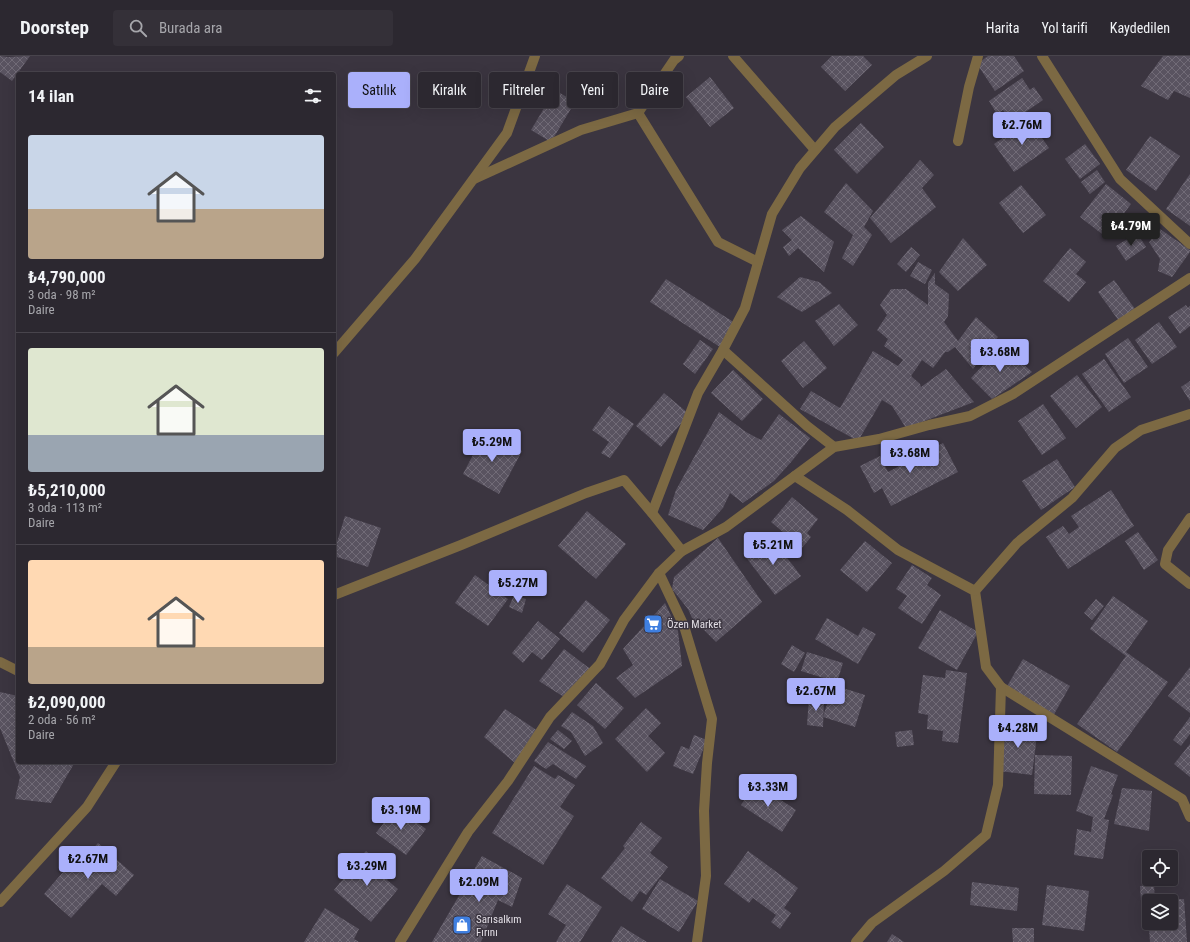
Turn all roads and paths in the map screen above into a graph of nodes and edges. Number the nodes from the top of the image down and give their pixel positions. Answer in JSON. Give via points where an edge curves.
{"nodes":[{"id":1,"x":535,"y":56,"type":"edge"},
{"id":2,"x":680,"y":56,"type":"edge"},
{"id":3,"x":733,"y":56,"type":"edge"},
{"id":4,"x":927,"y":56,"type":"edge"},
{"id":5,"x":978,"y":56,"type":"edge"},
{"id":6,"x":1042,"y":56,"type":"edge"},
{"id":7,"x":638,"y":113,"type":"junction"},
{"id":8,"x":958,"y":141,"type":"dead end"},
{"id":9,"x":815,"y":150,"type":"junction"},
{"id":10,"x":474,"y":179,"type":"junction"},
{"id":11,"x":1190,"y":244,"type":"edge"},
{"id":12,"x":758,"y":262,"type":"junction"},
{"id":13,"x":1190,"y":278,"type":"edge"},
{"id":14,"x":723,"y":350,"type":"junction"},
{"id":15,"x":336,"y":351,"type":"edge"},
{"id":16,"x":1190,"y":414,"type":"edge"},
{"id":17,"x":834,"y":447,"type":"junction"},
{"id":18,"x":795,"y":476,"type":"junction"},
{"id":19,"x":652,"y":513,"type":"junction"},
{"id":20,"x":1190,"y":518,"type":"edge"},
{"id":21,"x":682,"y":552,"type":"junction"},
{"id":22,"x":659,"y":573,"type":"junction"},
{"id":23,"x":1190,"y":584,"type":"edge"},
{"id":24,"x":975,"y":591,"type":"junction"},
{"id":25,"x":336,"y":594,"type":"edge"},
{"id":26,"x":0,"y":662,"type":"edge"},
{"id":27,"x":16,"y":670,"type":"edge"},
{"id":28,"x":1001,"y":688,"type":"junction"},
{"id":29,"x":115,"y":764,"type":"edge"},
{"id":30,"x":1190,"y":818,"type":"edge"},
{"id":31,"x":0,"y":902,"type":"edge"},
{"id":32,"x":400,"y":942,"type":"edge"},
{"id":33,"x":697,"y":942,"type":"edge"},
{"id":34,"x":856,"y":942,"type":"edge"}],
"edges":[{"from":1,"to":10,"type":"street","via":[[507,133]]},
{"from":2,"to":7,"type":"street","via":[[674,60]]},
{"from":3,"to":9,"type":"street"},
{"from":4,"to":9,"type":"street","via":[[896,75],[835,127]]},
{"from":5,"to":8,"type":"street"},
{"from":6,"to":11,"type":"street","via":[[1120,179]]},
{"from":7,"to":10,"type":"street","via":[[581,130]]},
{"from":7,"to":12,"type":"street","via":[[718,242]]},
{"from":9,"to":12,"type":"street","via":[[800,168],[772,214]]},
{"from":10,"to":15,"type":"street","via":[[415,260]]},
{"from":12,"to":14,"type":"street","via":[[745,308]]},
{"from":13,"to":17,"type":"street","via":[[1013,394],[970,416],[879,439]]},
{"from":14,"to":17,"type":"street"},
{"from":14,"to":19,"type":"street","via":[[698,392]]},
{"from":16,"to":24,"type":"street","via":[[1141,430],[1115,448],[1072,498],[1017,543]]},
{"from":17,"to":18,"type":"street"},
{"from":18,"to":21,"type":"street","via":[[726,527]]},
{"from":18,"to":24,"type":"street","via":[[848,510],[898,550]]},
{"from":19,"to":21,"type":"street"},
{"from":19,"to":25,"type":"street","via":[[624,480]]},
{"from":20,"to":23,"type":"street","via":[[1168,550],[1165,564]]},
{"from":21,"to":22,"type":"street"},
{"from":22,"to":32,"type":"street","via":[[624,620],[600,664],[550,717],[508,781],[468,832]]},
{"from":22,"to":33,"type":"street","via":[[684,626],[712,719],[704,811],[706,876]]},
{"from":24,"to":28,"type":"street","via":[[986,667]]},
{"from":26,"to":27,"type":"street"},
{"from":28,"to":30,"type":"street","via":[[1182,799]]},
{"from":28,"to":34,"type":"street","via":[[998,785],[986,835],[944,871],[872,922]]},
{"from":29,"to":31,"type":"street","via":[[87,807]]}]}
